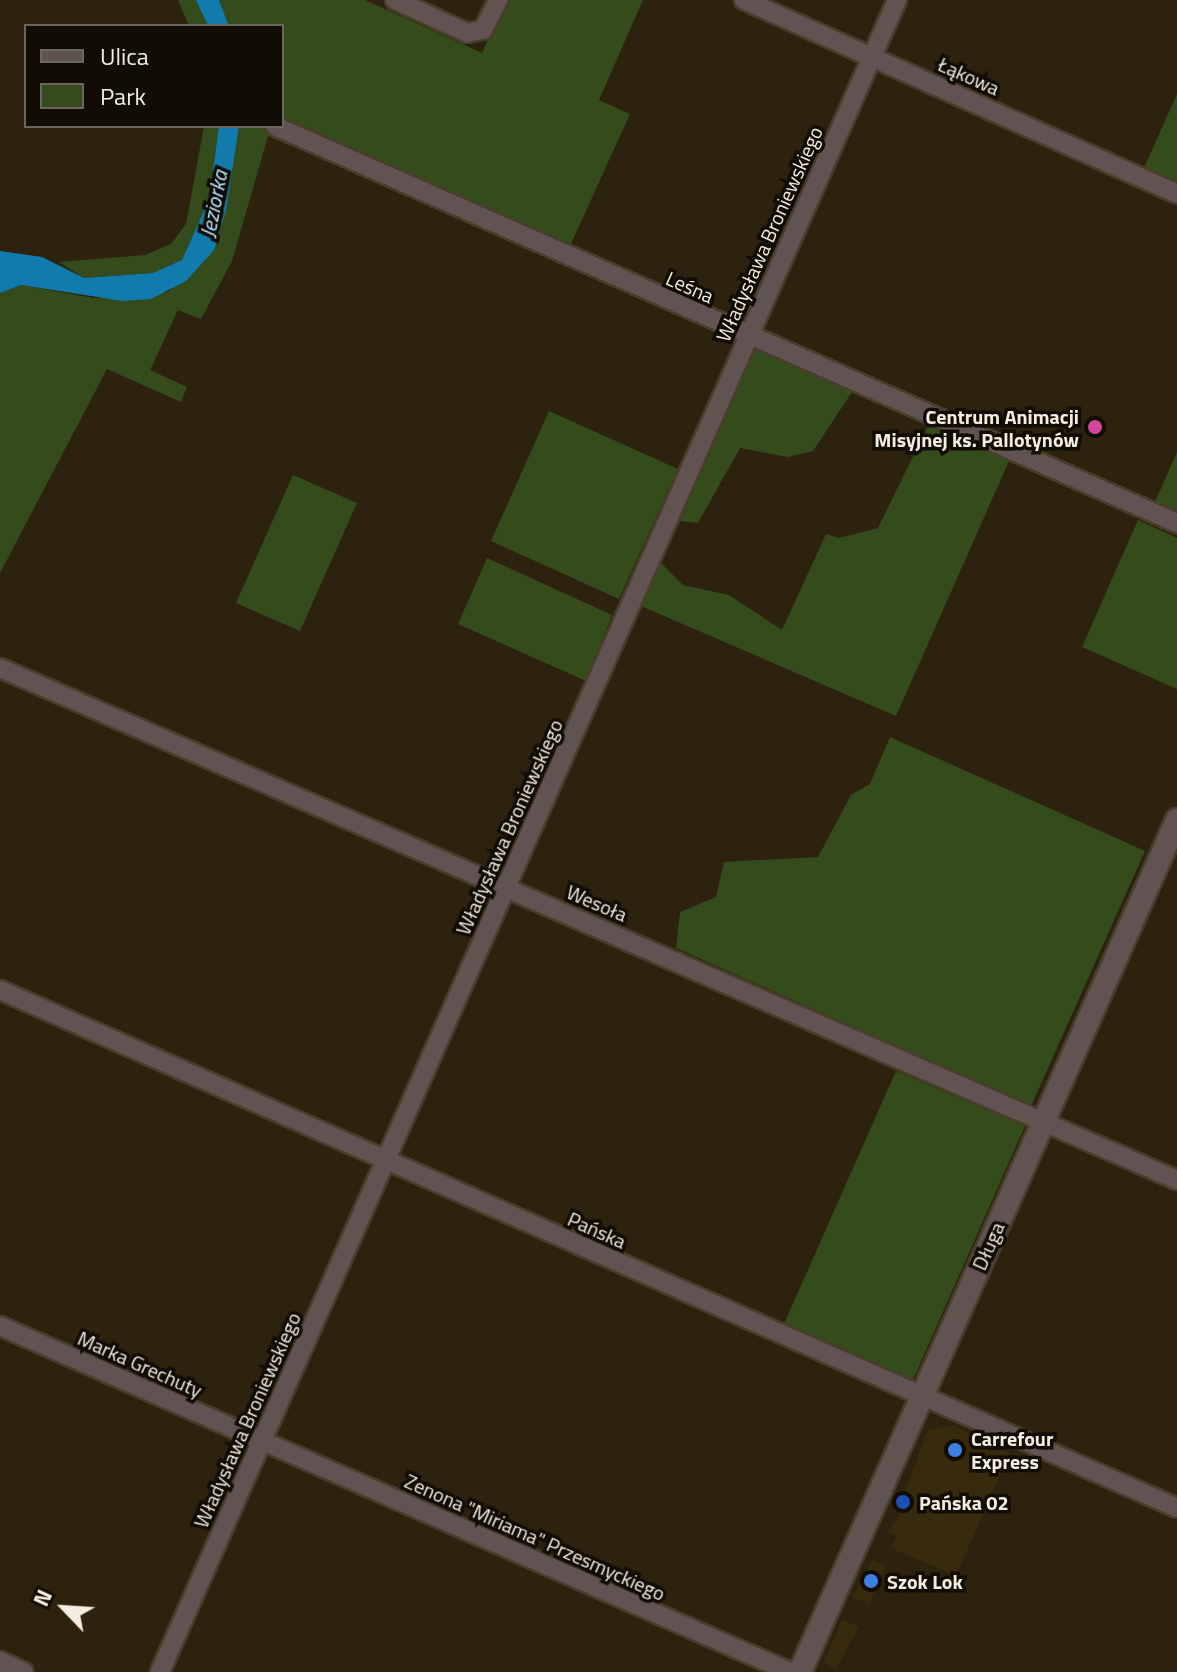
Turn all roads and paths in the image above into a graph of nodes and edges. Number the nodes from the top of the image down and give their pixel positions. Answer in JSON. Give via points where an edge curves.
{"nodes":[{"id":1,"x":395,"y":0,"type":"edge"},
{"id":2,"x":498,"y":0,"type":"edge"},
{"id":3,"x":744,"y":0,"type":"edge"},
{"id":4,"x":897,"y":0,"type":"edge"},
{"id":5,"x":872,"y":57,"type":"junction"},
{"id":6,"x":279,"y":128,"type":"edge"},
{"id":7,"x":1177,"y":194,"type":"edge"},
{"id":8,"x":748,"y":337,"type":"junction"},
{"id":9,"x":1177,"y":523,"type":"edge"},
{"id":10,"x":0,"y":668,"type":"edge"},
{"id":11,"x":1177,"y":820,"type":"edge"},
{"id":12,"x":1171,"y":851,"type":"edge"},
{"id":13,"x":506,"y":888,"type":"junction"},
{"id":14,"x":0,"y":990,"type":"edge"},
{"id":15,"x":1044,"y":1120,"type":"junction"},
{"id":16,"x":386,"y":1160,"type":"junction"},
{"id":17,"x":1177,"y":1180,"type":"edge"},
{"id":18,"x":0,"y":1326,"type":"edge"},
{"id":19,"x":920,"y":1399,"type":"junction"},
{"id":20,"x":262,"y":1442,"type":"junction"},
{"id":21,"x":1177,"y":1508,"type":"edge"},
{"id":22,"x":0,"y":1661,"type":"edge"},
{"id":23,"x":24,"y":1672,"type":"edge"},
{"id":24,"x":160,"y":1672,"type":"edge"},
{"id":25,"x":790,"y":1672,"type":"edge"},
{"id":26,"x":800,"y":1672,"type":"edge"}],
"edges":[{"from":1,"to":2,"type":"street","via":[[467,33],[483,30]]},
{"from":3,"to":5,"type":"street","name":"Łąkowa"},
{"from":4,"to":5,"type":"street","name":"Władysława Broniewskiego"},
{"from":5,"to":7,"type":"street","name":"Łąkowa"},
{"from":5,"to":8,"type":"street","name":"Władysława Broniewskiego"},
{"from":6,"to":8,"type":"street","name":"Leśna"},
{"from":8,"to":9,"type":"street","name":"Leśna"},
{"from":8,"to":13,"type":"street","name":"Władysława Broniewskiego"},
{"from":10,"to":13,"type":"street","name":"Wesoła"},
{"from":11,"to":12,"type":"street","name":"Długa"},
{"from":12,"to":15,"type":"street","name":"Długa"},
{"from":13,"to":15,"type":"street","name":"Wesoła"},
{"from":13,"to":16,"type":"street","name":"Władysława Broniewskiego"},
{"from":14,"to":16,"type":"street","name":"Pańska"},
{"from":15,"to":17,"type":"street","name":"Wesoła"},
{"from":15,"to":19,"type":"street","name":"Długa"},
{"from":16,"to":19,"type":"street","name":"Pańska"},
{"from":16,"to":20,"type":"street","name":"Władysława Broniewskiego"},
{"from":18,"to":20,"type":"street","name":"Marka Grechuty"},
{"from":19,"to":21,"type":"street","name":"Pańska"},
{"from":19,"to":26,"type":"street","name":"Długa"},
{"from":20,"to":24,"type":"street","name":"Władysława Broniewskiego"},
{"from":20,"to":25,"type":"street","name":"Zenona \"Miriama\" Przesmyckiego"},
{"from":22,"to":23,"type":"street"}]}
